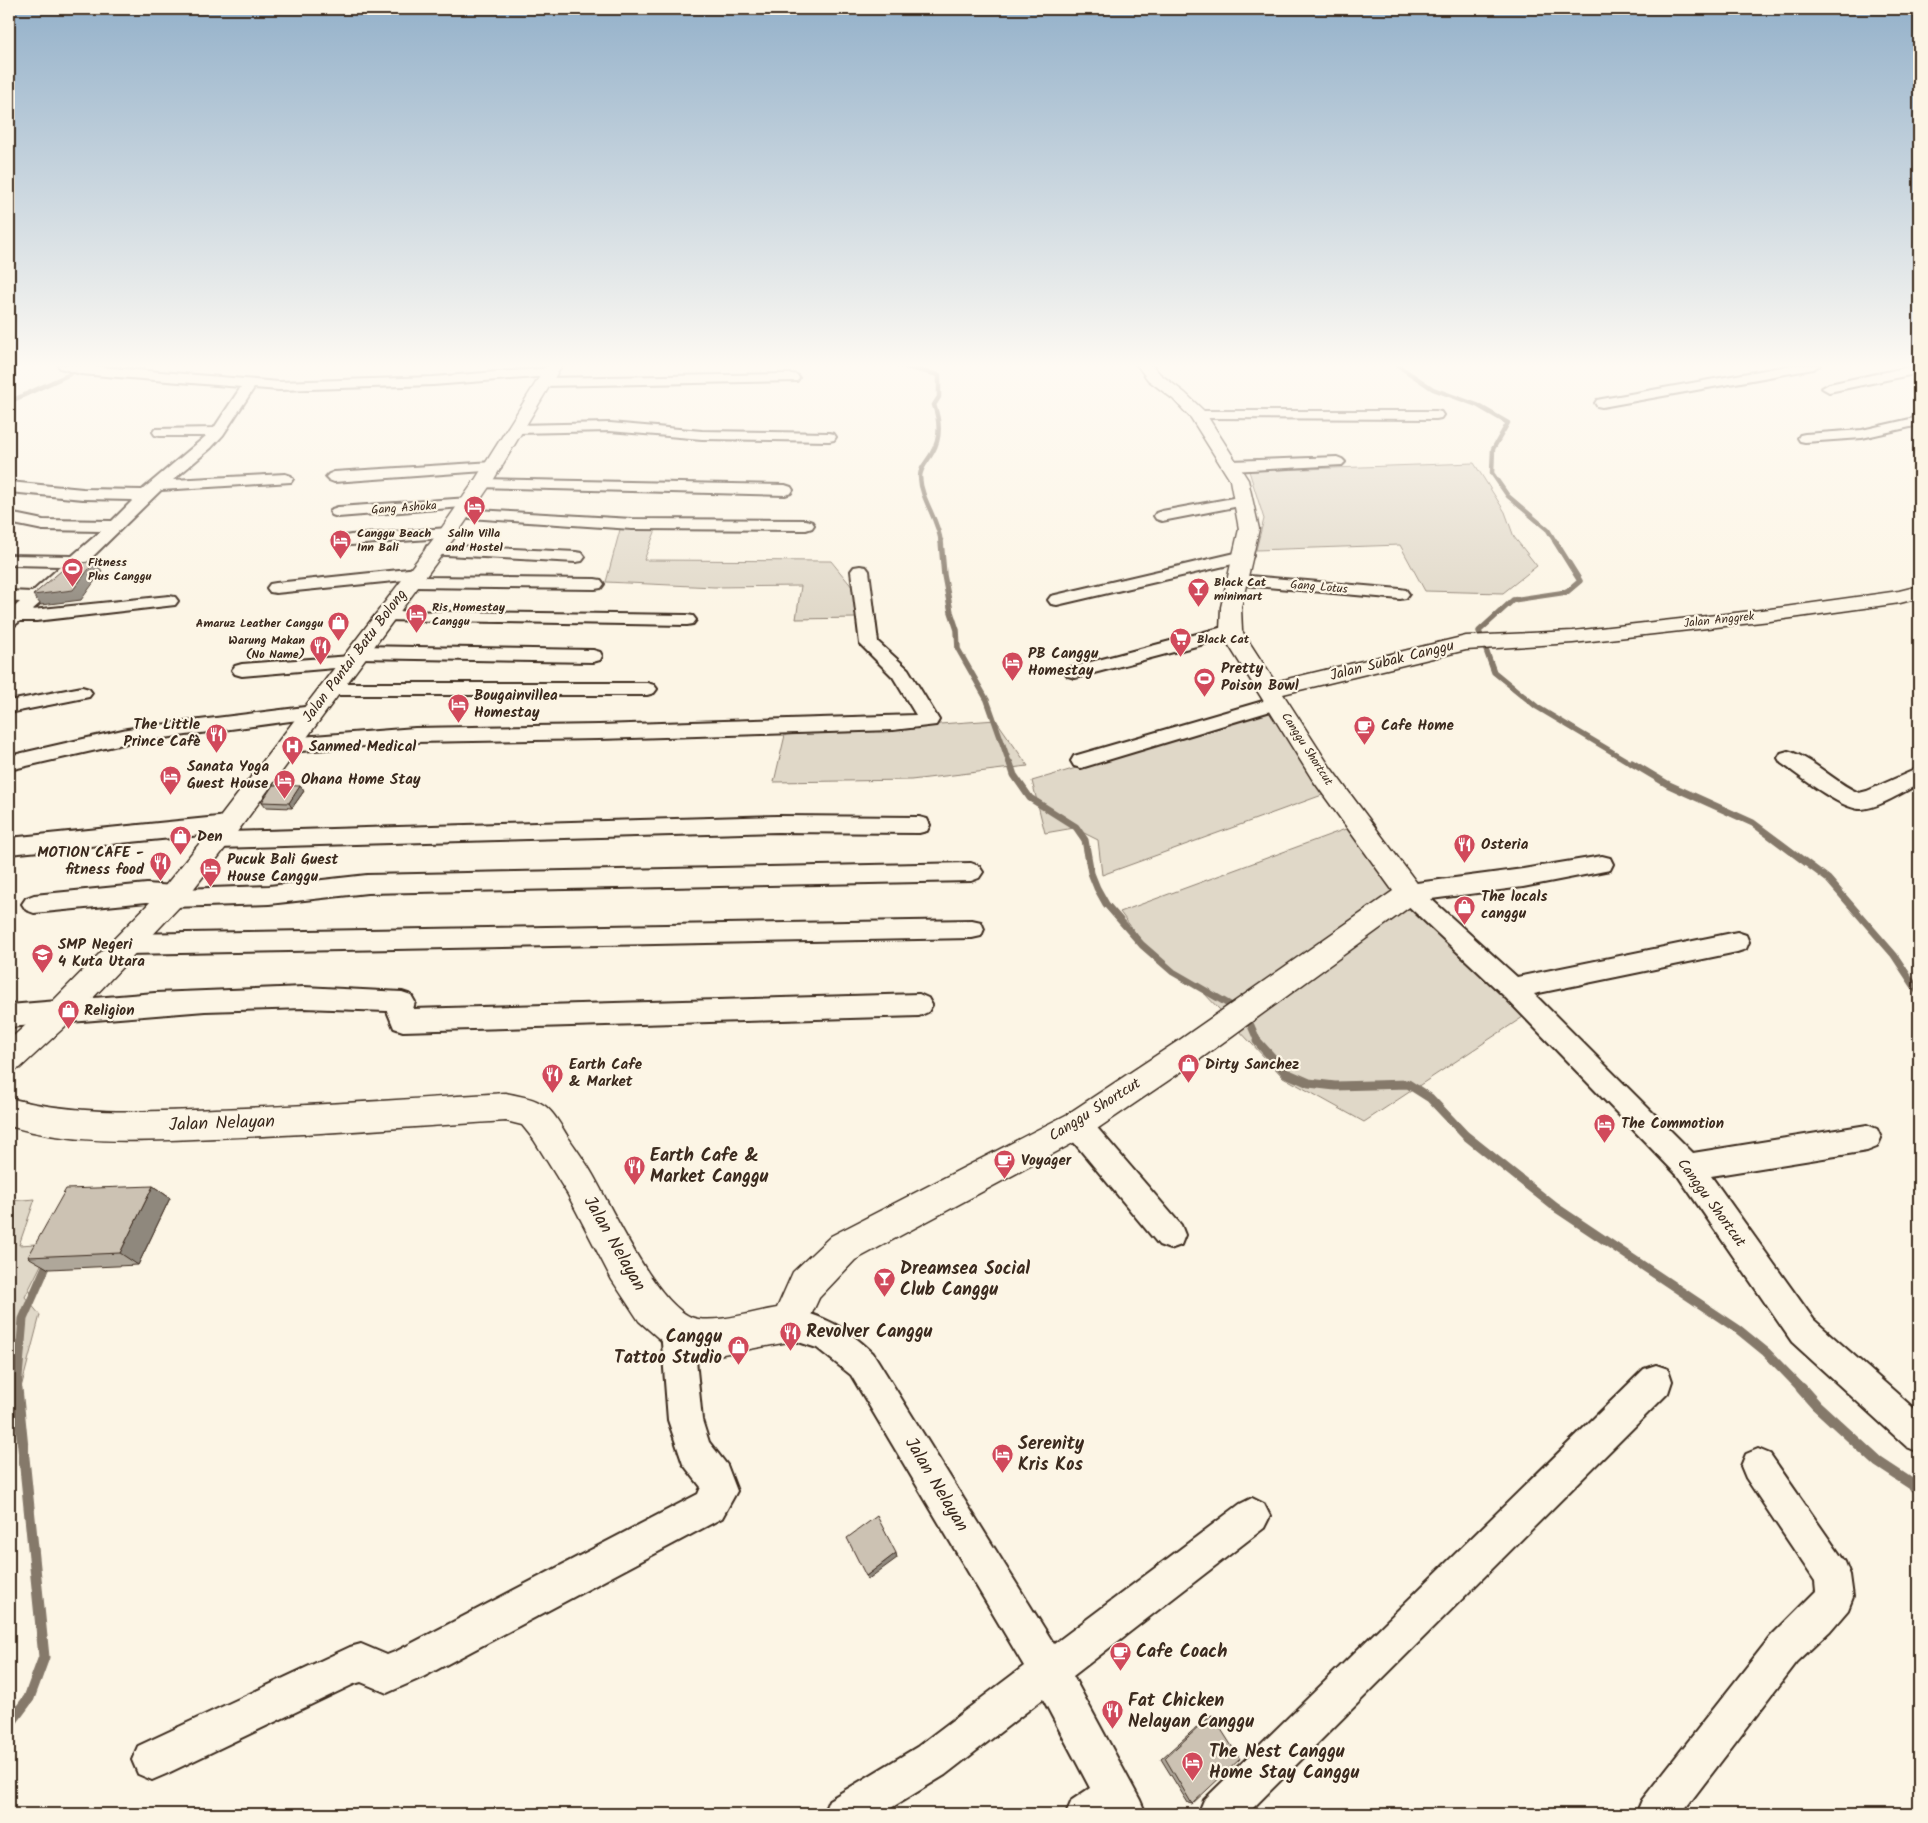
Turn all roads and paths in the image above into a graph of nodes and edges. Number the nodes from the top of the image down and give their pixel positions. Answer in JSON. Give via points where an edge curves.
{"nodes":[{"id":1,"x":201,"y":450,"type":"edge"},
{"id":2,"x":503,"y":450,"type":"edge"},
{"id":3,"x":1221,"y":450,"type":"edge"},
{"id":4,"x":1336,"y":462,"type":"dead end"},
{"id":5,"x":1231,"y":466,"type":"junction"},
{"id":6,"x":488,"y":475,"type":"junction"},
{"id":7,"x":334,"y":477,"type":"dead end"},
{"id":8,"x":285,"y":479,"type":"dead end"},
{"id":9,"x":9,"y":488,"type":"edge"},
{"id":10,"x":151,"y":490,"type":"junction"},
{"id":11,"x":785,"y":490,"type":"dead end"},
{"id":12,"x":1244,"y":501,"type":"junction"},
{"id":13,"x":465,"y":508,"type":"junction"},
{"id":14,"x":338,"y":512,"type":"dead end"},
{"id":15,"x":1162,"y":516,"type":"dead end"},
{"id":16,"x":9,"y":518,"type":"edge"},
{"id":17,"x":806,"y":525,"type":"dead end"},
{"id":18,"x":116,"y":526,"type":"junction"},
{"id":19,"x":351,"y":540,"type":"dead end"},
{"id":20,"x":440,"y":542,"type":"junction"},
{"id":21,"x":1244,"y":556,"type":"junction"},
{"id":22,"x":576,"y":557,"type":"dead end"},
{"id":23,"x":9,"y":560,"type":"edge"},
{"id":24,"x":78,"y":561,"type":"junction"},
{"id":25,"x":860,"y":571,"type":"dead end"},
{"id":26,"x":414,"y":577,"type":"junction"},
{"id":27,"x":1238,"y":580,"type":"junction"},
{"id":28,"x":595,"y":584,"type":"dead end"},
{"id":29,"x":276,"y":588,"type":"dead end"},
{"id":30,"x":1919,"y":592,"type":"edge"},
{"id":31,"x":1400,"y":594,"type":"dead end"},
{"id":32,"x":9,"y":596,"type":"edge"},
{"id":33,"x":36,"y":597,"type":"junction"},
{"id":34,"x":1056,"y":600,"type":"dead end"},
{"id":35,"x":169,"y":601,"type":"dead end"},
{"id":36,"x":386,"y":616,"type":"junction"},
{"id":37,"x":12,"y":618,"type":"edge"},
{"id":38,"x":687,"y":620,"type":"dead end"},
{"id":39,"x":1231,"y":631,"type":"junction"},
{"id":40,"x":1518,"y":641,"type":"joint"},
{"id":41,"x":593,"y":656,"type":"dead end"},
{"id":42,"x":355,"y":657,"type":"junction"},
{"id":43,"x":242,"y":670,"type":"dead end"},
{"id":44,"x":1075,"y":672,"type":"dead end"},
{"id":45,"x":330,"y":689,"type":"junction"},
{"id":46,"x":647,"y":689,"type":"dead end"},
{"id":47,"x":82,"y":693,"type":"dead end"},
{"id":48,"x":1273,"y":697,"type":"junction"},
{"id":49,"x":9,"y":707,"type":"edge"},
{"id":50,"x":313,"y":712,"type":"junction"},
{"id":51,"x":288,"y":744,"type":"junction"},
{"id":52,"x":1788,"y":758,"type":"dead end"},
{"id":53,"x":1081,"y":761,"type":"dead end"},
{"id":54,"x":9,"y":763,"type":"edge"},
{"id":55,"x":1919,"y":774,"type":"edge"},
{"id":56,"x":918,"y":825,"type":"dead end"},
{"id":57,"x":222,"y":832,"type":"junction"},
{"id":58,"x":9,"y":846,"type":"edge"},
{"id":59,"x":1602,"y":864,"type":"dead end"},
{"id":60,"x":971,"y":872,"type":"dead end"},
{"id":61,"x":1409,"y":893,"type":"junction"},
{"id":62,"x":172,"y":896,"type":"junction"},
{"id":63,"x":34,"y":904,"type":"dead end"},
{"id":64,"x":972,"y":928,"type":"dead end"},
{"id":65,"x":1737,"y":942,"type":"dead end"},
{"id":66,"x":127,"y":944,"type":"junction"},
{"id":67,"x":1700,"y":966,"type":"dead end"},
{"id":68,"x":1518,"y":994,"type":"junction"},
{"id":69,"x":918,"y":1005,"type":"dead end"},
{"id":70,"x":62,"y":1011,"type":"junction"},
{"id":71,"x":9,"y":1016,"type":"edge"},
{"id":72,"x":9,"y":1059,"type":"edge"},
{"id":73,"x":9,"y":1112,"type":"edge"},
{"id":74,"x":1077,"y":1125,"type":"junction"},
{"id":75,"x":1867,"y":1138,"type":"dead end"},
{"id":76,"x":1688,"y":1167,"type":"junction"},
{"id":77,"x":1170,"y":1235,"type":"dead end"},
{"id":78,"x":788,"y":1324,"type":"junction"},
{"id":79,"x":677,"y":1330,"type":"junction"},
{"id":80,"x":1656,"y":1381,"type":"dead end"},
{"id":81,"x":1919,"y":1435,"type":"edge"},
{"id":82,"x":1758,"y":1466,"type":"dead end"},
{"id":83,"x":1252,"y":1516,"type":"dead end"},
{"id":84,"x":1049,"y":1671,"type":"junction"},
{"id":85,"x":152,"y":1760,"type":"dead end"},
{"id":86,"x":1109,"y":1808,"type":"edge"},
{"id":87,"x":843,"y":1814,"type":"edge"},
{"id":88,"x":1218,"y":1814,"type":"edge"},
{"id":89,"x":1656,"y":1814,"type":"edge"}],
"edges":[{"from":1,"to":10,"type":"street"},
{"from":2,"to":6,"type":"street","name":"Jalan Pantai Batu Bolong"},
{"from":3,"to":5,"type":"street"},
{"from":4,"to":5,"type":"street"},
{"from":5,"to":12,"type":"street","via":[[1239,480]]},
{"from":6,"to":7,"type":"street"},
{"from":6,"to":11,"type":"street"},
{"from":6,"to":13,"type":"street","name":"Jalan Pantai Batu Bolong"},
{"from":8,"to":10,"type":"street"},
{"from":9,"to":10,"type":"street","via":[[83,494]]},
{"from":10,"to":18,"type":"street"},
{"from":12,"to":15,"type":"street"},
{"from":12,"to":21,"type":"street","via":[[1249,529]]},
{"from":13,"to":14,"type":"street","name":"Gang Ashoka"},
{"from":13,"to":17,"type":"street","name":"Gang Ashoka","via":[[632,524]]},
{"from":13,"to":20,"type":"street","name":"Jalan Pantai Batu Bolong"},
{"from":16,"to":18,"type":"street","via":[[43,526]]},
{"from":18,"to":24,"type":"street"},
{"from":19,"to":20,"type":"street"},
{"from":20,"to":22,"type":"street"},
{"from":20,"to":26,"type":"street","name":"Jalan Pantai Batu Bolong"},
{"from":21,"to":27,"type":"street"},
{"from":21,"to":34,"type":"street"},
{"from":23,"to":24,"type":"street"},
{"from":24,"to":33,"type":"street"},
{"from":25,"to":51,"type":"street","via":[[869,644],[901,672],[929,720],[609,732],[415,735]]},
{"from":26,"to":28,"type":"street"},
{"from":26,"to":29,"type":"street"},
{"from":26,"to":36,"type":"street","name":"Jalan Pantai Batu Bolong"},
{"from":27,"to":31,"type":"street","name":"Gang Lotus"},
{"from":27,"to":39,"type":"street","via":[[1230,607]]},
{"from":30,"to":40,"type":"street","name":"Jalan Anggrek","via":[[1770,615]]},
{"from":32,"to":33,"type":"street"},
{"from":33,"to":37,"type":"street"},
{"from":35,"to":37,"type":"street"},
{"from":36,"to":38,"type":"street"},
{"from":36,"to":42,"type":"street","name":"Jalan Pantai Batu Bolong"},
{"from":39,"to":44,"type":"street"},
{"from":39,"to":48,"type":"street","name":"Canggu Shortcut"},
{"from":40,"to":48,"type":"street","name":"Jalan Subak Canggu","via":[[1466,643],[1431,650]]},
{"from":41,"to":42,"type":"street"},
{"from":42,"to":43,"type":"street"},
{"from":42,"to":45,"type":"street","name":"Jalan Pantai Batu Bolong"},
{"from":45,"to":46,"type":"street"},
{"from":45,"to":50,"type":"street","name":"Jalan Pantai Batu Bolong"},
{"from":47,"to":49,"type":"street"},
{"from":48,"to":53,"type":"street"},
{"from":48,"to":61,"type":"street","name":"Canggu Shortcut","via":[[1321,773]]},
{"from":50,"to":51,"type":"street","name":"Jalan Pantai Batu Bolong"},
{"from":50,"to":54,"type":"street","via":[[127,736]]},
{"from":51,"to":57,"type":"street","name":"Jalan Pantai Batu Bolong"},
{"from":52,"to":55,"type":"street","via":[[1857,801]]},
{"from":56,"to":57,"type":"street"},
{"from":57,"to":58,"type":"street"},
{"from":57,"to":62,"type":"street","name":"Jalan Pantai Batu Bolong"},
{"from":59,"to":61,"type":"street"},
{"from":60,"to":62,"type":"street","via":[[376,884],[269,895]]},
{"from":61,"to":68,"type":"street","name":"Canggu Shortcut"},
{"from":61,"to":74,"type":"street","name":"Canggu Shortcut","via":[[1192,1048]]},
{"from":62,"to":63,"type":"street","via":[[147,893]]},
{"from":62,"to":66,"type":"street","name":"Jalan Pantai Batu Bolong"},
{"from":64,"to":66,"type":"street"},
{"from":65,"to":68,"type":"street"},
{"from":66,"to":70,"type":"street","name":"Jalan Pantai Batu Bolong"},
{"from":67,"to":68,"type":"street"},
{"from":68,"to":76,"type":"street","name":"Canggu Shortcut"},
{"from":69,"to":70,"type":"street","via":[[404,1020],[399,1013],[402,1002],[361,998],[259,999]]},
{"from":70,"to":71,"type":"street"},
{"from":70,"to":72,"type":"street","name":"Jalan Pantai Batu Bolong"},
{"from":73,"to":79,"type":"street","name":"Jalan Nelayan","via":[[32,1120],[76,1126],[134,1127],[274,1122],[506,1107],[532,1114],[580,1184],[624,1268],[652,1308]]},
{"from":74,"to":77,"type":"street"},
{"from":74,"to":78,"type":"street","name":"Canggu Shortcut","via":[[843,1248],[806,1285]]},
{"from":75,"to":76,"type":"street"},
{"from":76,"to":81,"type":"street","name":"Canggu Shortcut","via":[[1802,1331]]},
{"from":78,"to":79,"type":"street","name":"Jalan Nelayan","via":[[718,1337],[697,1337]]},
{"from":78,"to":84,"type":"street","name":"Jalan Nelayan","via":[[820,1331],[841,1344],[862,1364]]},
{"from":79,"to":85,"type":"street","via":[[684,1420],[695,1452],[715,1477],[720,1491],[710,1506],[410,1664],[387,1674],[360,1663],[350,1666]]},
{"from":80,"to":88,"type":"street"},
{"from":82,"to":89,"type":"street","via":[[1832,1575],[1835,1597],[1784,1649]]},
{"from":83,"to":84,"type":"street"},
{"from":84,"to":86,"type":"street","name":"Jalan Nelayan"},
{"from":84,"to":87,"type":"street","via":[[931,1761]]}]}
